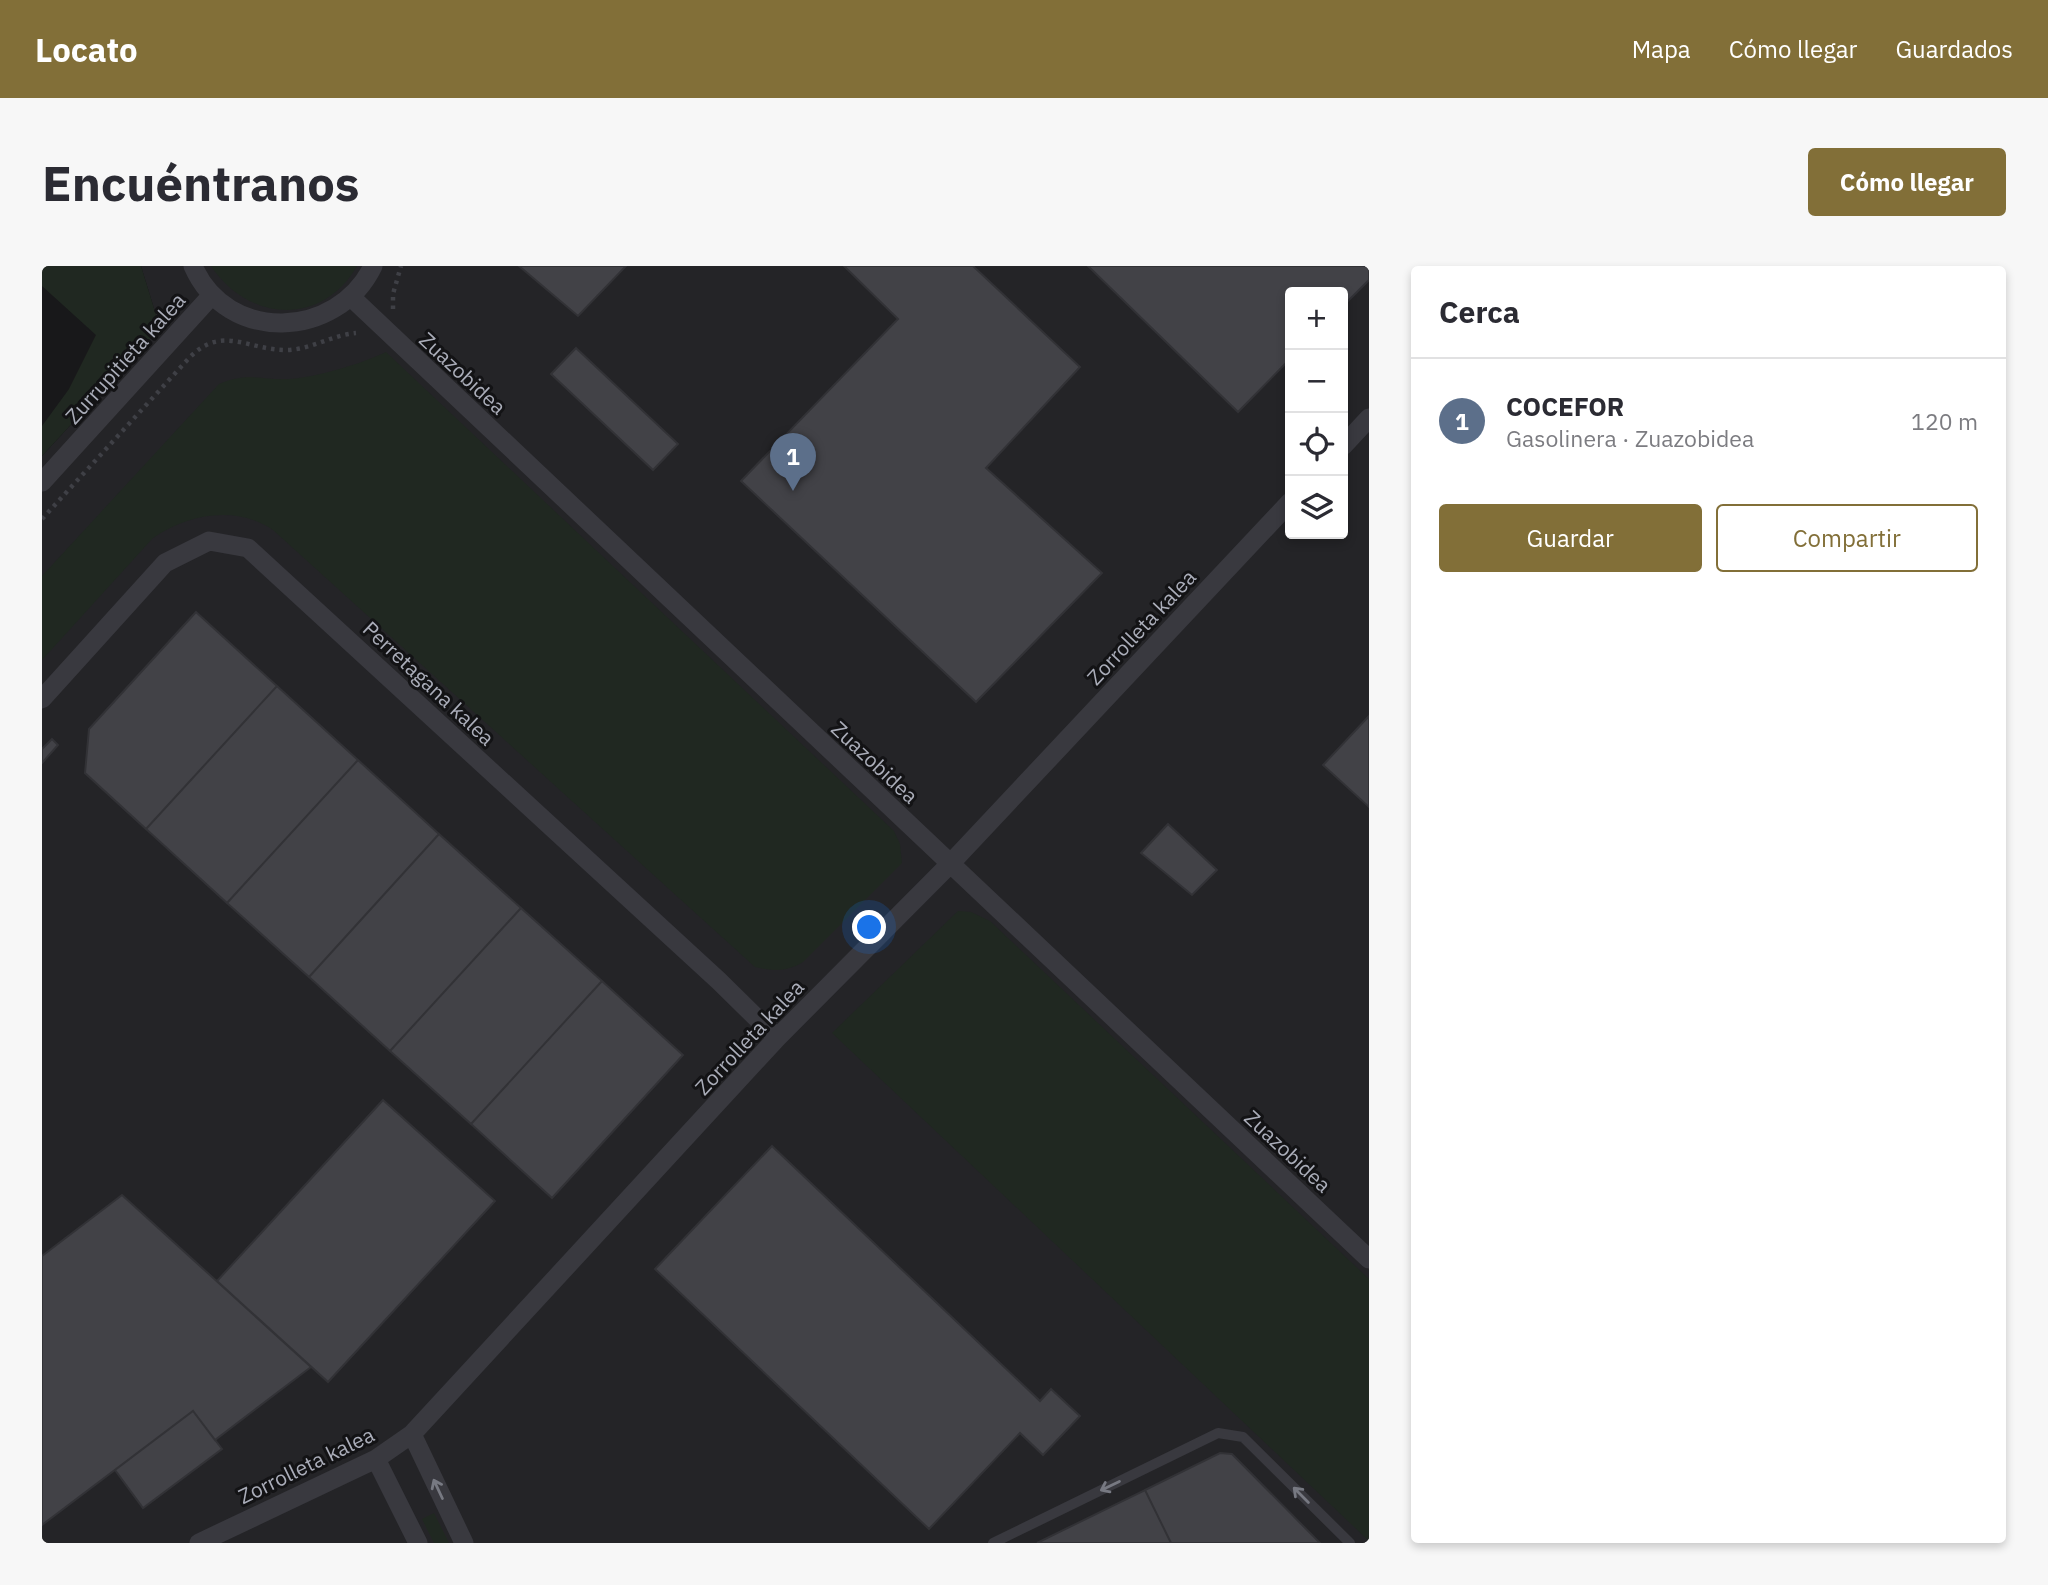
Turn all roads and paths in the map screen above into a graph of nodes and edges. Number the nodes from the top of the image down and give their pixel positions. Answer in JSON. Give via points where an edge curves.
{"nodes":[{"id":1,"x":193,"y":266,"type":"edge"},
{"id":2,"x":373,"y":266,"type":"edge"},
{"id":3,"x":212,"y":295,"type":"junction"},
{"id":4,"x":351,"y":298,"type":"junction"},
{"id":5,"x":222,"y":339,"type":"dead end"},
{"id":6,"x":1369,"y":418,"type":"edge"},
{"id":7,"x":1348,"y":441,"type":"edge"},
{"id":8,"x":42,"y":482,"type":"edge"},
{"id":9,"x":1285,"y":507,"type":"edge"},
{"id":10,"x":42,"y":519,"type":"edge"},
{"id":11,"x":42,"y":699,"type":"edge"},
{"id":12,"x":950,"y":864,"type":"junction"},
{"id":13,"x":777,"y":1038,"type":"junction"},
{"id":14,"x":1369,"y":1259,"type":"edge"},
{"id":15,"x":412,"y":1434,"type":"junction"},
{"id":16,"x":376,"y":1459,"type":"junction"},
{"id":17,"x":199,"y":1543,"type":"edge"},
{"id":18,"x":418,"y":1543,"type":"edge"},
{"id":19,"x":464,"y":1543,"type":"edge"},
{"id":20,"x":993,"y":1543,"type":"edge"},
{"id":21,"x":1350,"y":1543,"type":"edge"}],
"edges":[{"from":1,"to":3,"type":"street"},
{"from":2,"to":4,"type":"street"},
{"from":3,"to":4,"type":"street","via":[[237,313],[266,323],[296,324],[326,315]]},
{"from":3,"to":8,"type":"street","name":"Zurrupitieta kalea"},
{"from":4,"to":12,"type":"street","name":"Zuazobidea"},
{"from":5,"to":10,"type":"path","via":[[196,351]]},
{"from":6,"to":7,"type":"street"},
{"from":9,"to":12,"type":"street","name":"Zorrolleta kalea"},
{"from":11,"to":13,"type":"street","name":"Perretagana kalea","via":[[165,563],[209,541],[248,548]]},
{"from":12,"to":13,"type":"street","name":"Zorrolleta kalea"},
{"from":12,"to":14,"type":"street","name":"Zuazobidea"},
{"from":13,"to":15,"type":"street","name":"Zorrolleta kalea"},
{"from":15,"to":16,"type":"street","name":"Zorrolleta kalea"},
{"from":19,"to":15,"type":"street","one_way":true},
{"from":16,"to":17,"type":"street","name":"Zorrolleta kalea"},
{"from":16,"to":18,"type":"street"},
{"from":21,"to":20,"type":"lane","one_way":true,"via":[[1243,1437],[1218,1433]]}]}
